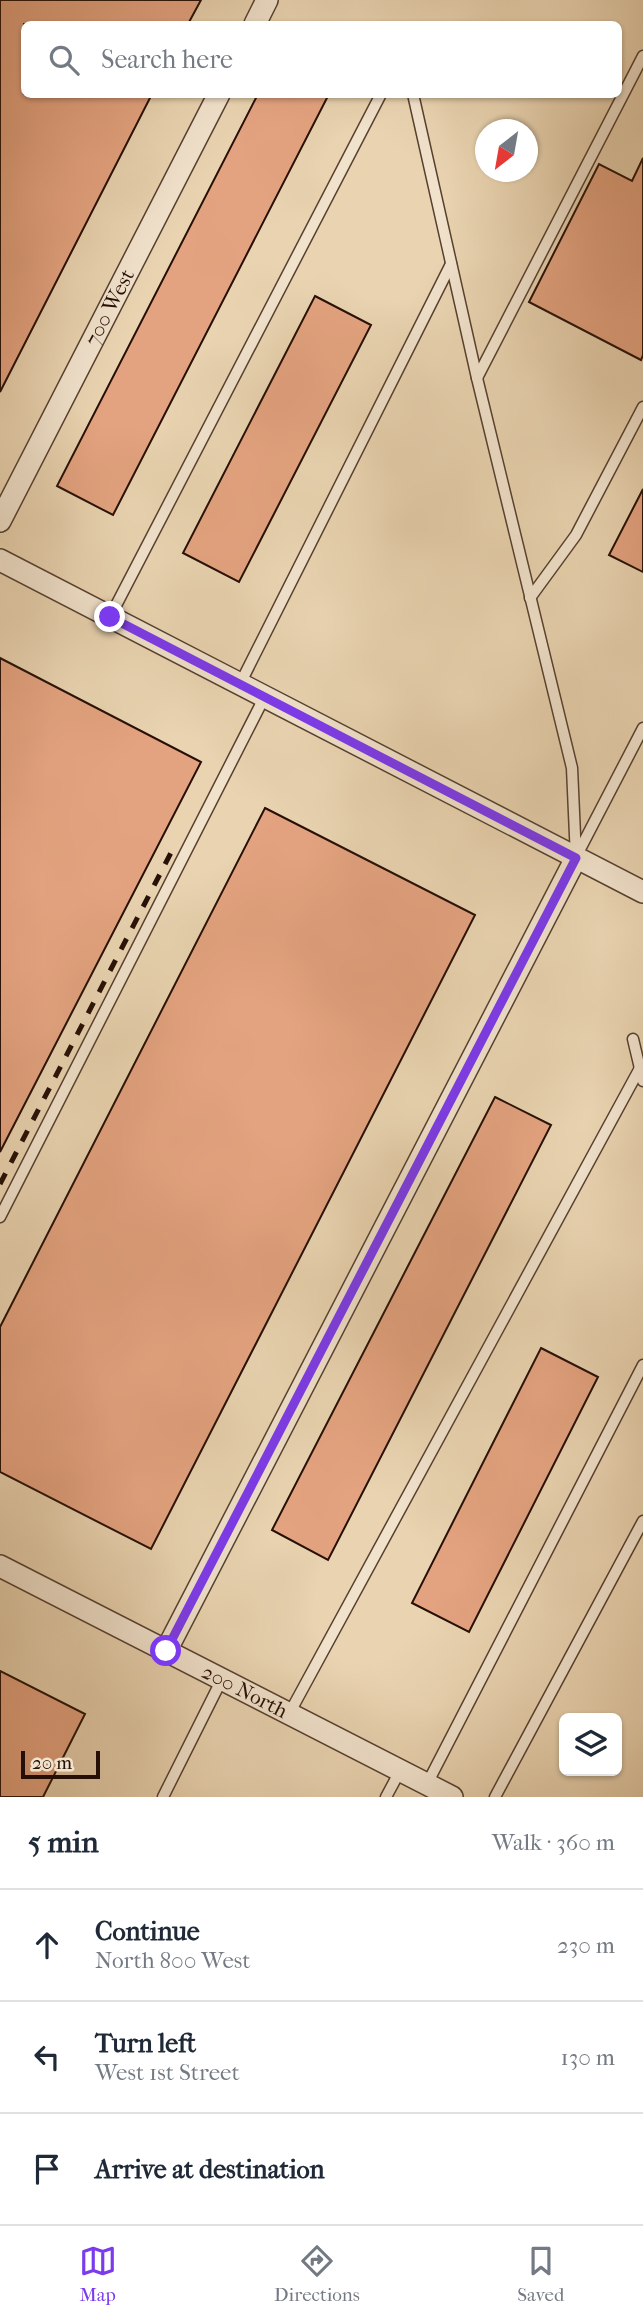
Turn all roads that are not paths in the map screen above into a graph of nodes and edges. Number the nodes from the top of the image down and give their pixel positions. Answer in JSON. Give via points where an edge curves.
{"nodes":[{"id":1,"x":267,"y":0,"type":"edge"},
{"id":2,"x":256,"y":21,"type":"edge"},
{"id":3,"x":643,"y":56,"type":"edge"},
{"id":4,"x":622,"y":97,"type":"edge"},
{"id":5,"x":217,"y":98,"type":"edge"},
{"id":6,"x":378,"y":98,"type":"edge"},
{"id":7,"x":414,"y":98,"type":"edge"},
{"id":8,"x":621,"y":98,"type":"edge"},
{"id":9,"x":451,"y":264,"type":"junction"},
{"id":10,"x":477,"y":378,"type":"junction"},
{"id":11,"x":643,"y":407,"type":"edge"},
{"id":12,"x":0,"y":521,"type":"edge"},
{"id":13,"x":0,"y":560,"type":"edge"},
{"id":14,"x":530,"y":598,"type":"junction"},
{"id":15,"x":110,"y":617,"type":"junction"},
{"id":16,"x":240,"y":684,"type":"junction"},
{"id":17,"x":265,"y":696,"type":"junction"},
{"id":18,"x":643,"y":729,"type":"edge"},
{"id":19,"x":576,"y":858,"type":"junction"},
{"id":20,"x":643,"y":892,"type":"edge"},
{"id":21,"x":633,"y":1039,"type":"dead end"},
{"id":22,"x":640,"y":1068,"type":"junction"},
{"id":23,"x":643,"y":1081,"type":"edge"},
{"id":24,"x":0,"y":1217,"type":"edge"},
{"id":25,"x":643,"y":1365,"type":"edge"},
{"id":26,"x":643,"y":1521,"type":"edge"},
{"id":27,"x":0,"y":1566,"type":"edge"},
{"id":28,"x":166,"y":1651,"type":"junction"},
{"id":29,"x":222,"y":1679,"type":"junction"},
{"id":30,"x":289,"y":1714,"type":"junction"},
{"id":31,"x":400,"y":1771,"type":"junction"},
{"id":32,"x":427,"y":1784,"type":"junction"},
{"id":33,"x":163,"y":1797,"type":"edge"},
{"id":34,"x":386,"y":1797,"type":"edge"},
{"id":35,"x":452,"y":1797,"type":"edge"},
{"id":36,"x":495,"y":1797,"type":"edge"}],
"edges":[{"from":1,"to":2,"type":"street"},
{"from":3,"to":4,"type":"lane"},
{"from":5,"to":12,"type":"street","name":"700 West"},
{"from":6,"to":15,"type":"lane"},
{"from":7,"to":9,"type":"lane"},
{"from":8,"to":10,"type":"lane"},
{"from":9,"to":10,"type":"lane"},
{"from":9,"to":16,"type":"lane"},
{"from":10,"to":14,"type":"lane"},
{"from":11,"to":14,"type":"lane","via":[[576,536]]},
{"from":13,"to":15,"type":"street"},
{"from":14,"to":19,"type":"lane","via":[[572,768]]},
{"from":15,"to":16,"type":"street"},
{"from":16,"to":17,"type":"street"},
{"from":17,"to":19,"type":"street"},
{"from":17,"to":24,"type":"lane"},
{"from":18,"to":19,"type":"lane"},
{"from":19,"to":20,"type":"street"},
{"from":19,"to":28,"type":"street"},
{"from":21,"to":22,"type":"lane"},
{"from":22,"to":23,"type":"lane"},
{"from":22,"to":30,"type":"lane"},
{"from":25,"to":32,"type":"lane"},
{"from":26,"to":36,"type":"lane"},
{"from":27,"to":28,"type":"street","name":"200 North"},
{"from":28,"to":29,"type":"street","name":"200 North"},
{"from":29,"to":30,"type":"street","name":"200 North"},
{"from":29,"to":33,"type":"lane"},
{"from":30,"to":31,"type":"street","name":"200 North"},
{"from":31,"to":32,"type":"street","name":"200 North"},
{"from":31,"to":34,"type":"lane"},
{"from":32,"to":35,"type":"street","name":"200 North"}]}
